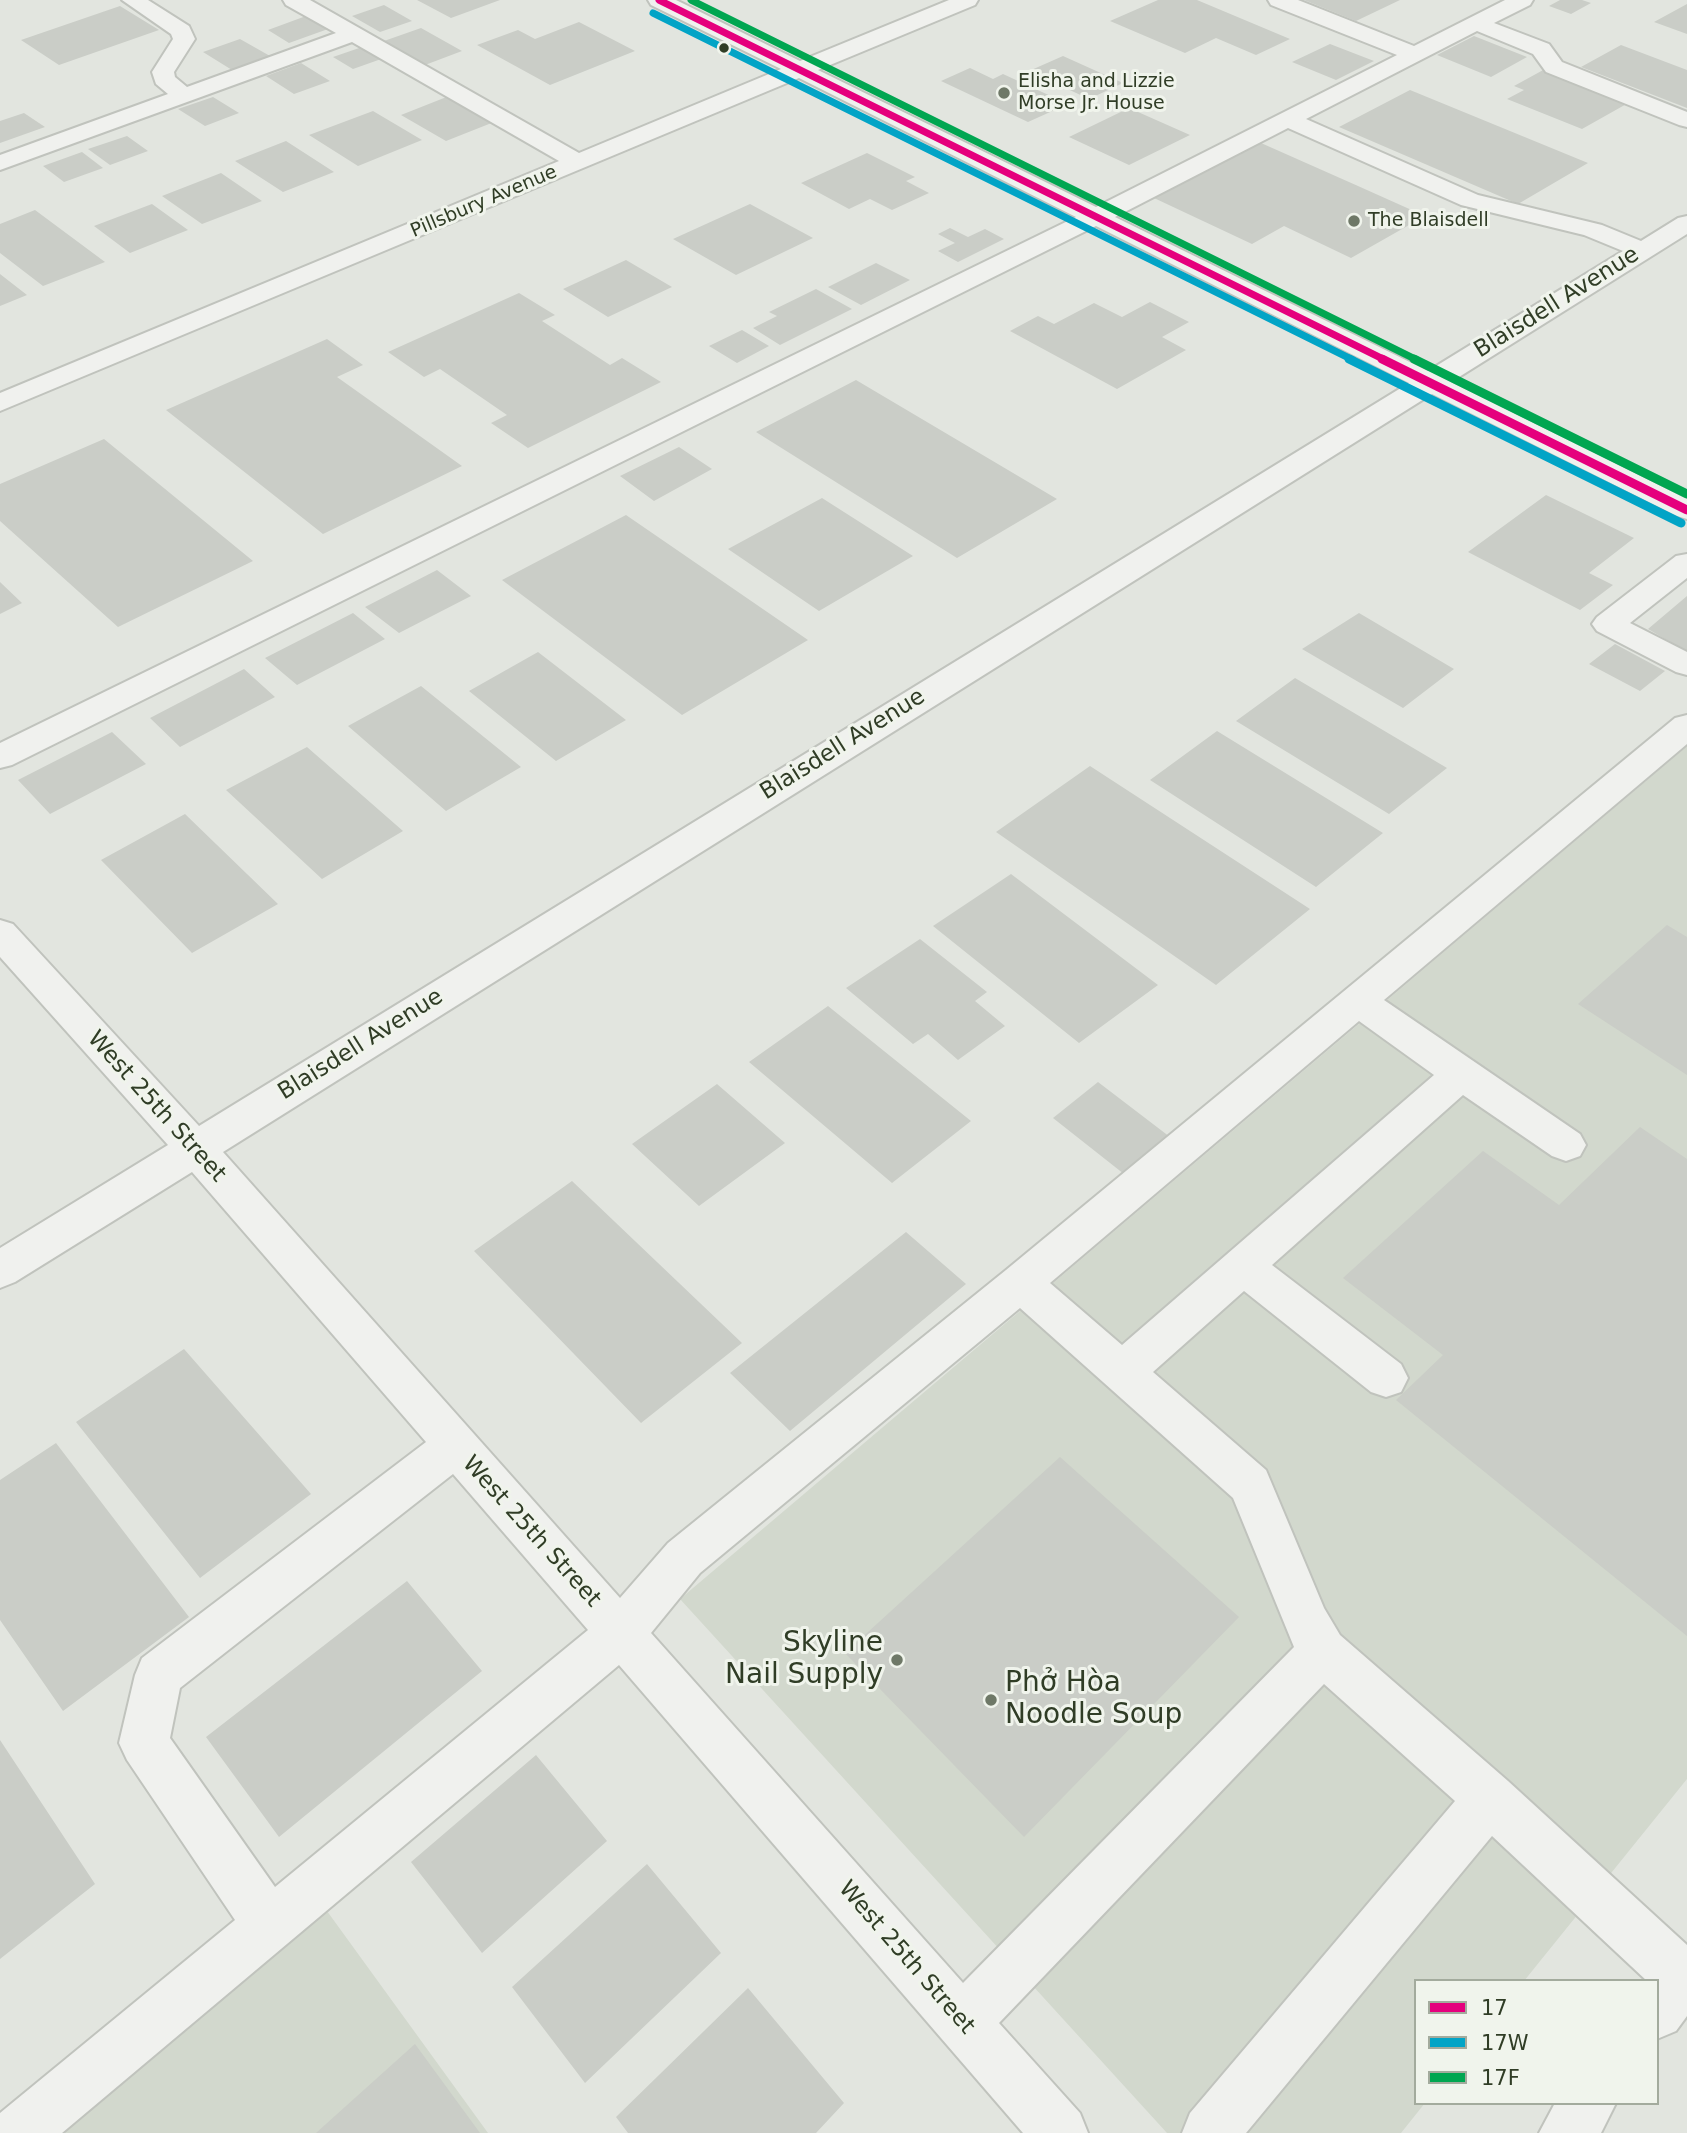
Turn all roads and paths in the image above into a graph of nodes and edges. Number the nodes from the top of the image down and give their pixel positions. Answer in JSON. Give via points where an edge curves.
{"nodes":[{"id":1,"x":133,"y":0,"type":"edge"},
{"id":2,"x":294,"y":0,"type":"edge"},
{"id":3,"x":659,"y":0,"type":"edge"},
{"id":4,"x":967,"y":0,"type":"edge"},
{"id":5,"x":1279,"y":0,"type":"edge"},
{"id":6,"x":1522,"y":0,"type":"edge"},
{"id":7,"x":1476,"y":23,"type":"junction"},
{"id":8,"x":354,"y":34,"type":"junction"},
{"id":9,"x":1415,"y":54,"type":"junction"},
{"id":10,"x":797,"y":70,"type":"junction"},
{"id":11,"x":184,"y":96,"type":"junction"},
{"id":12,"x":1288,"y":119,"type":"junction"},
{"id":13,"x":1687,"y":120,"type":"edge"},
{"id":14,"x":0,"y":163,"type":"edge"},
{"id":15,"x":579,"y":163,"type":"junction"},
{"id":16,"x":1095,"y":218,"type":"junction"},
{"id":17,"x":1687,"y":223,"type":"edge"},
{"id":18,"x":1642,"y":250,"type":"junction"},
{"id":19,"x":1427,"y":382,"type":"junction"},
{"id":20,"x":0,"y":403,"type":"edge"},
{"id":21,"x":1687,"y":510,"type":"edge"},
{"id":22,"x":1687,"y":563,"type":"edge"},
{"id":23,"x":1687,"y":665,"type":"edge"},
{"id":24,"x":1687,"y":726,"type":"edge"},
{"id":25,"x":0,"y":757,"type":"edge"},
{"id":26,"x":0,"y":933,"type":"edge"},
{"id":27,"x":1358,"y":1001,"type":"junction"},
{"id":28,"x":1461,"y":1073,"type":"junction"},
{"id":29,"x":1566,"y":1145,"type":"dead end"},
{"id":30,"x":195,"y":1149,"type":"junction"},
{"id":31,"x":4,"y":1264,"type":"edge"},
{"id":32,"x":1243,"y":1266,"type":"junction"},
{"id":33,"x":1021,"y":1283,"type":"junction"},
{"id":34,"x":1122,"y":1372,"type":"junction"},
{"id":35,"x":1386,"y":1378,"type":"dead end"},
{"id":36,"x":455,"y":1446,"type":"junction"},
{"id":37,"x":621,"y":1633,"type":"junction"},
{"id":38,"x":1324,"y":1651,"type":"junction"},
{"id":39,"x":1490,"y":1800,"type":"junction"},
{"id":40,"x":270,"y":1925,"type":"junction"},
{"id":41,"x":1676,"y":1987,"type":"edge"},
{"id":42,"x":962,"y":2022,"type":"junction"},
{"id":43,"x":1588,"y":2105,"type":"edge"},
{"id":44,"x":19,"y":2133,"type":"edge"},
{"id":45,"x":1060,"y":2133,"type":"edge"},
{"id":46,"x":1210,"y":2133,"type":"edge"},
{"id":47,"x":1567,"y":2133,"type":"edge"}],
"edges":[{"from":1,"to":11,"type":"street","via":[[181,31],[184,39],[163,79]]},
{"from":2,"to":8,"type":"street"},
{"from":3,"to":10,"type":"street"},
{"from":4,"to":10,"type":"street","name":"Pillsbury Avenue"},
{"from":5,"to":9,"type":"street"},
{"from":6,"to":7,"type":"street"},
{"from":7,"to":9,"type":"street"},
{"from":7,"to":13,"type":"street","via":[[1541,49],[1553,67]]},
{"from":8,"to":11,"type":"street"},
{"from":8,"to":15,"type":"street"},
{"from":9,"to":12,"type":"street"},
{"from":10,"to":15,"type":"street","name":"Pillsbury Avenue"},
{"from":10,"to":16,"type":"street"},
{"from":11,"to":14,"type":"street"},
{"from":12,"to":16,"type":"street"},
{"from":12,"to":18,"type":"street","via":[[1470,200],[1593,230]]},
{"from":15,"to":20,"type":"street","name":"Pillsbury Avenue"},
{"from":16,"to":19,"type":"street"},
{"from":16,"to":25,"type":"street"},
{"from":17,"to":18,"type":"street","name":"Blaisdell Avenue"},
{"from":18,"to":19,"type":"street","name":"Blaisdell Avenue"},
{"from":19,"to":21,"type":"street"},
{"from":19,"to":30,"type":"street","name":"Blaisdell Avenue"},
{"from":22,"to":23,"type":"street","via":[[1608,624]]},
{"from":24,"to":27,"type":"street"},
{"from":26,"to":30,"type":"street","name":"West 25th Street"},
{"from":27,"to":28,"type":"street"},
{"from":27,"to":33,"type":"street"},
{"from":28,"to":29,"type":"street"},
{"from":28,"to":32,"type":"street"},
{"from":30,"to":31,"type":"street","name":"Blaisdell Avenue"},
{"from":30,"to":36,"type":"street","name":"West 25th Street"},
{"from":32,"to":34,"type":"street"},
{"from":32,"to":35,"type":"street"},
{"from":33,"to":34,"type":"street"},
{"from":33,"to":37,"type":"street","via":[[684,1558]]},
{"from":34,"to":38,"type":"street","via":[[1250,1485],[1306,1623]]},
{"from":36,"to":37,"type":"street","name":"West 25th Street"},
{"from":36,"to":40,"type":"street","via":[[159,1675],[144,1743]]},
{"from":37,"to":40,"type":"street"},
{"from":37,"to":42,"type":"street","name":"West 25th Street"},
{"from":38,"to":39,"type":"street"},
{"from":38,"to":42,"type":"street"},
{"from":39,"to":41,"type":"street"},
{"from":39,"to":46,"type":"street"},
{"from":40,"to":44,"type":"street"},
{"from":42,"to":45,"type":"street","name":"West 25th Street"},
{"from":43,"to":47,"type":"street"}]}
